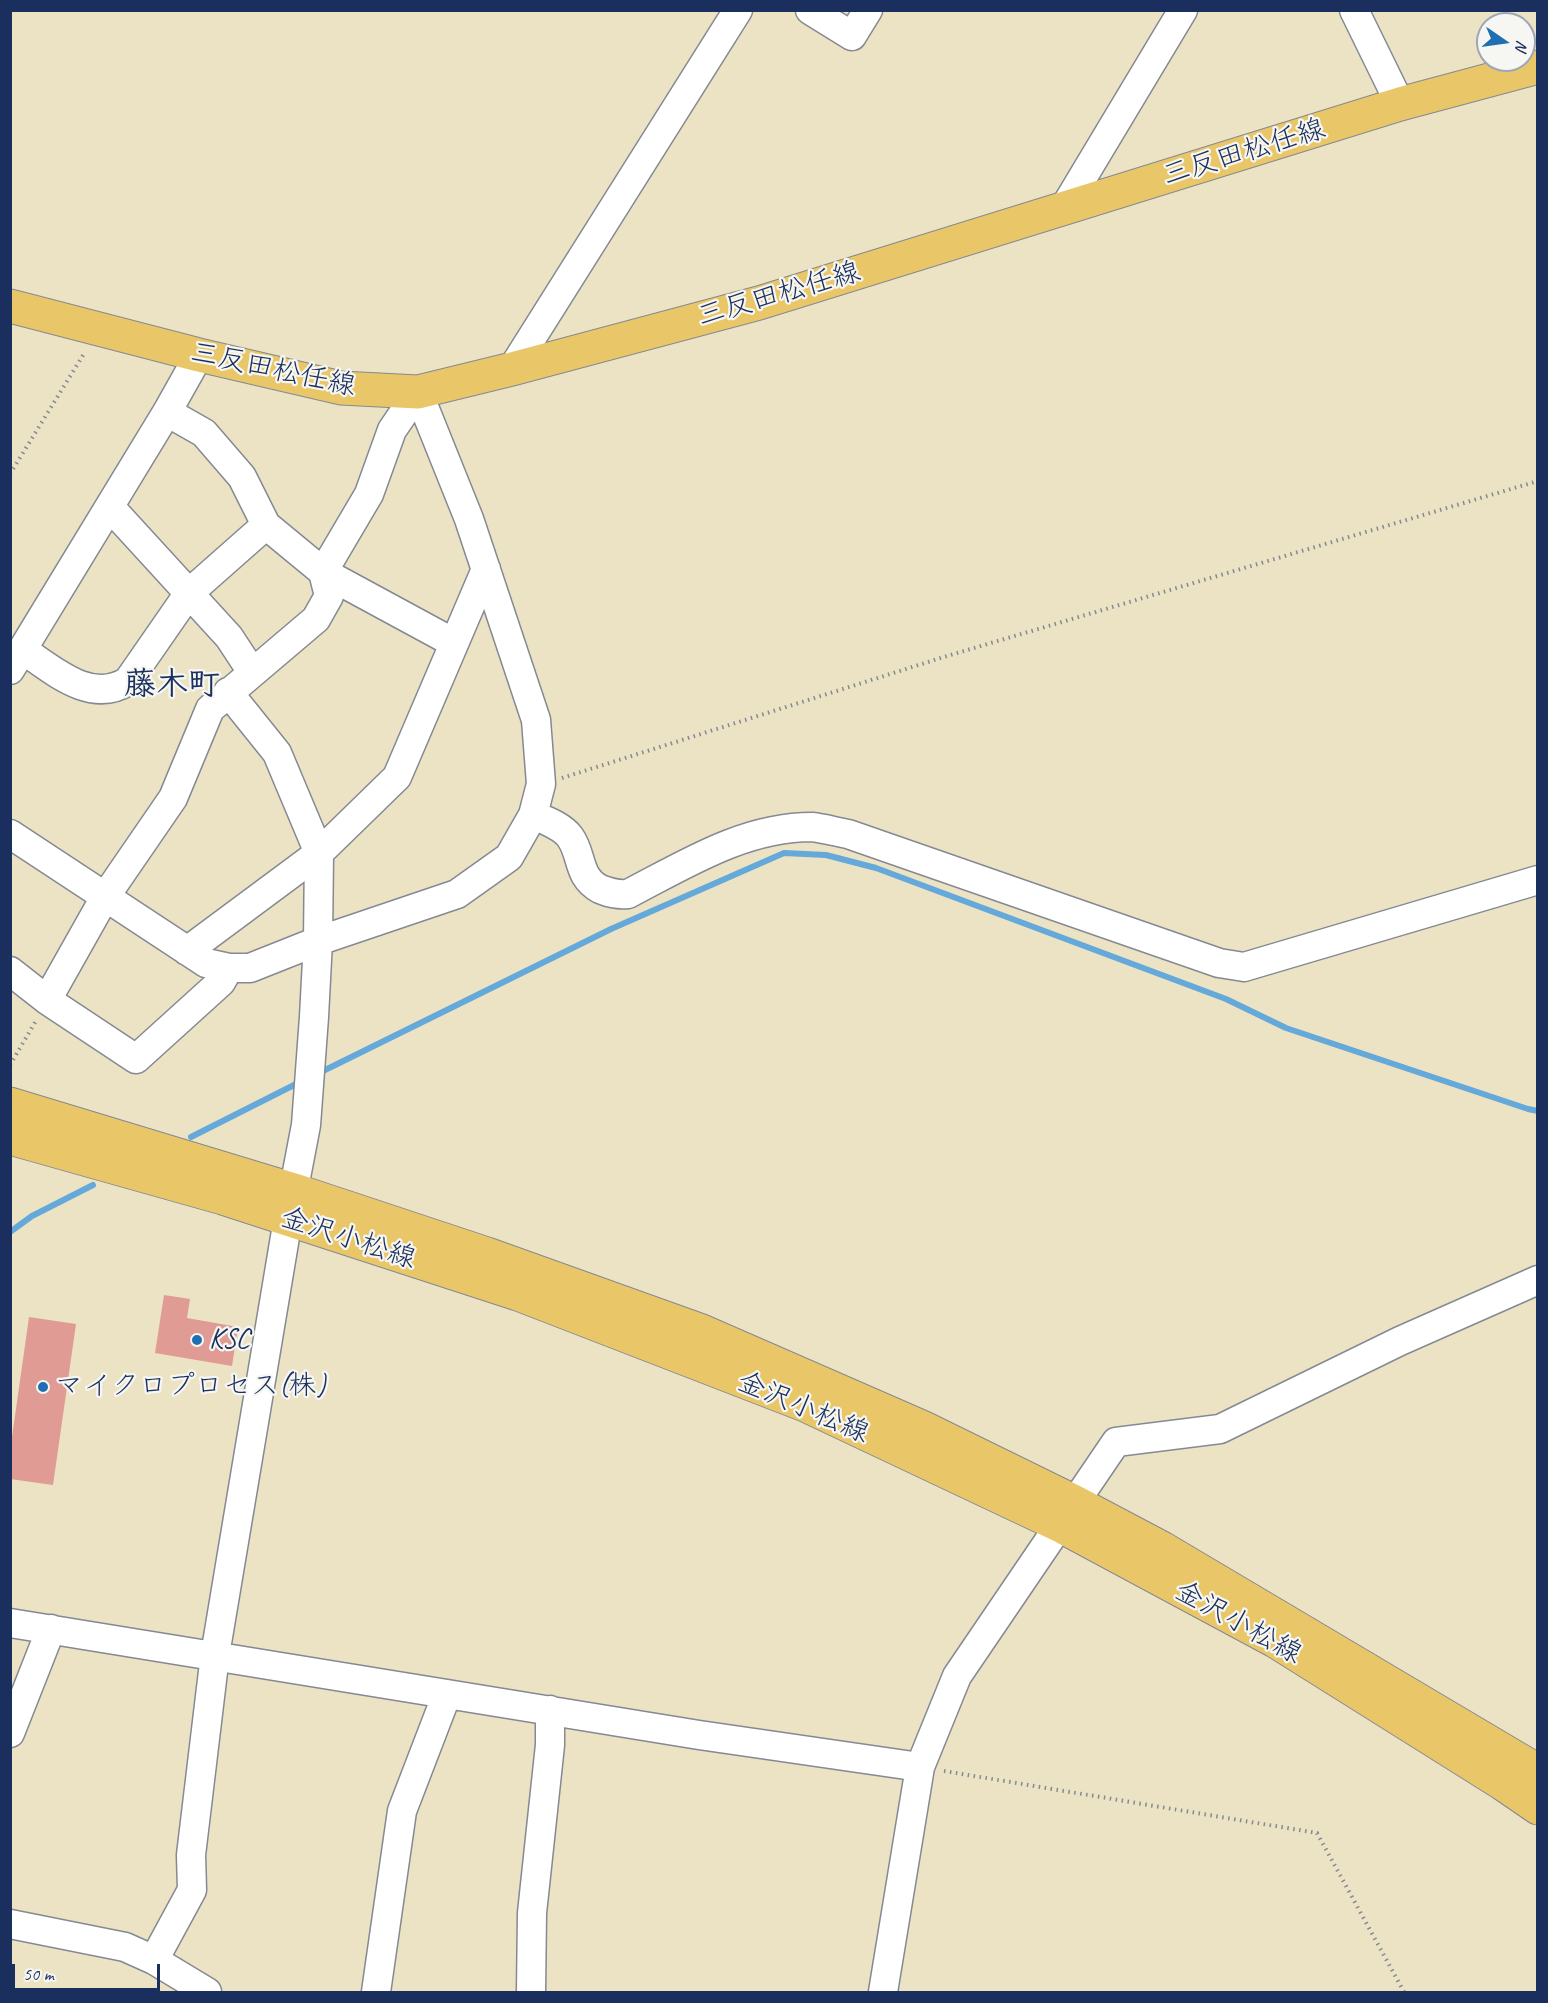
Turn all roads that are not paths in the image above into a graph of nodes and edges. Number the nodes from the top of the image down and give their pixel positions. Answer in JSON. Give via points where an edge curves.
{"nodes":[{"id":1,"x":738,"y":10,"type":"edge"},
{"id":2,"x":810,"y":10,"type":"edge"},
{"id":3,"x":868,"y":10,"type":"edge"},
{"id":4,"x":1183,"y":10,"type":"edge"},
{"id":5,"x":1354,"y":10,"type":"edge"},
{"id":6,"x":1538,"y":67,"type":"edge"},
{"id":7,"x":1401,"y":105,"type":"junction"},
{"id":8,"x":1063,"y":210,"type":"junction"},
{"id":9,"x":10,"y":306,"type":"edge"},
{"id":10,"x":199,"y":355,"type":"junction"},
{"id":11,"x":512,"y":369,"type":"junction"},
{"id":12,"x":418,"y":392,"type":"junction"},
{"id":13,"x":167,"y":412,"type":"junction"},
{"id":14,"x":110,"y":507,"type":"junction"},
{"id":15,"x":266,"y":525,"type":"junction"},
{"id":16,"x":486,"y":569,"type":"junction"},
{"id":17,"x":323,"y":572,"type":"junction"},
{"id":18,"x":189,"y":594,"type":"junction"},
{"id":19,"x":454,"y":643,"type":"junction"},
{"id":20,"x":17,"y":660,"type":"edge"},
{"id":21,"x":252,"y":672,"type":"junction"},
{"id":22,"x":228,"y":692,"type":"junction"},
{"id":23,"x":533,"y":815,"type":"junction"},
{"id":24,"x":10,"y":834,"type":"edge"},
{"id":25,"x":319,"y":853,"type":"junction"},
{"id":26,"x":1538,"y":880,"type":"edge"},
{"id":27,"x":105,"y":897,"type":"junction"},
{"id":28,"x":318,"y":941,"type":"junction"},
{"id":29,"x":187,"y":951,"type":"junction"},
{"id":30,"x":229,"y":968,"type":"junction"},
{"id":31,"x":10,"y":971,"type":"edge"},
{"id":32,"x":47,"y":1000,"type":"junction"},
{"id":33,"x":10,"y":1104,"type":"edge"},
{"id":34,"x":10,"y":1138,"type":"edge"},
{"id":35,"x":291,"y":1205,"type":"junction"},
{"id":36,"x":1538,"y":1280,"type":"edge"},
{"id":37,"x":1067,"y":1514,"type":"junction"},
{"id":38,"x":10,"y":1623,"type":"edge"},
{"id":39,"x":51,"y":1629,"type":"junction"},
{"id":40,"x":215,"y":1655,"type":"junction"},
{"id":41,"x":447,"y":1694,"type":"junction"},
{"id":42,"x":550,"y":1710,"type":"junction"},
{"id":43,"x":10,"y":1733,"type":"edge"},
{"id":44,"x":920,"y":1767,"type":"junction"},
{"id":45,"x":1538,"y":1771,"type":"edge"},
{"id":46,"x":1538,"y":1808,"type":"edge"},
{"id":47,"x":10,"y":1924,"type":"edge"},
{"id":48,"x":154,"y":1960,"type":"junction"},
{"id":49,"x":207,"y":1992,"type":"edge"},
{"id":50,"x":376,"y":1992,"type":"edge"},
{"id":51,"x":531,"y":1992,"type":"edge"},
{"id":52,"x":883,"y":1992,"type":"edge"}],
"edges":[{"from":1,"to":11,"type":"street"},
{"from":2,"to":3,"type":"street","via":[[852,36]]},
{"from":4,"to":8,"type":"street"},
{"from":5,"to":7,"type":"street"},
{"from":6,"to":7,"type":"main road","name":"三反田松任線"},
{"from":7,"to":8,"type":"main road","name":"三反田松任線"},
{"from":8,"to":11,"type":"main road","name":"三反田松任線","via":[[759,303]]},
{"from":9,"to":10,"type":"main road","name":"三反田松任線"},
{"from":10,"to":12,"type":"main road","name":"三反田松任線","via":[[341,388]]},
{"from":10,"to":13,"type":"street"},
{"from":11,"to":12,"type":"main road","name":"三反田松任線"},
{"from":12,"to":16,"type":"street"},
{"from":12,"to":17,"type":"street","via":[[392,430],[369,495]]},
{"from":13,"to":14,"type":"street"},
{"from":13,"to":15,"type":"street","via":[[204,433],[242,477]]},
{"from":14,"to":18,"type":"street"},
{"from":14,"to":20,"type":"street"},
{"from":15,"to":17,"type":"street"},
{"from":15,"to":18,"type":"street"},
{"from":16,"to":19,"type":"street"},
{"from":16,"to":23,"type":"street","via":[[536,720],[541,784]]},
{"from":17,"to":19,"type":"street"},
{"from":17,"to":21,"type":"street","via":[[329,596],[316,620]]},
{"from":18,"to":20,"type":"street","via":[[128,681],[119,686],[103,689],[77,685]]},
{"from":18,"to":21,"type":"street","via":[[229,637]]},
{"from":19,"to":25,"type":"street","via":[[397,777]]},
{"from":21,"to":22,"type":"street"},
{"from":22,"to":25,"type":"street","via":[[277,753]]},
{"from":22,"to":27,"type":"street","via":[[210,709],[173,798]]},
{"from":23,"to":26,"type":"street","via":[[570,837],[586,877],[617,896],[740,838],[813,827],[848,834],[1219,963],[1244,966]]},
{"from":23,"to":28,"type":"street","via":[[509,857],[457,894]]},
{"from":24,"to":27,"type":"street"},
{"from":25,"to":28,"type":"street"},
{"from":25,"to":29,"type":"street"},
{"from":27,"to":29,"type":"street"},
{"from":27,"to":32,"type":"street"},
{"from":28,"to":30,"type":"street","via":[[250,968]]},
{"from":28,"to":35,"type":"street","via":[[308,1106]]},
{"from":29,"to":30,"type":"street","via":[[206,963]]},
{"from":30,"to":32,"type":"street","via":[[221,982],[136,1059]]},
{"from":31,"to":32,"type":"street"},
{"from":33,"to":35,"type":"main road","name":"金沢小松線"},
{"from":34,"to":35,"type":"main road","name":"金沢小松線","via":[[223,1198]]},
{"from":35,"to":37,"type":"main road","name":"金沢小松線","via":[[487,1254],[702,1331],[922,1427]]},
{"from":35,"to":40,"type":"street"},
{"from":36,"to":37,"type":"street","via":[[1400,1341],[1220,1429],[1116,1442]]},
{"from":37,"to":44,"type":"street","via":[[957,1676]]},
{"from":37,"to":45,"type":"main road","name":"金沢小松線","via":[[1162,1548]]},
{"from":37,"to":46,"type":"main road","name":"金沢小松線"},
{"from":38,"to":39,"type":"street"},
{"from":39,"to":40,"type":"street"},
{"from":39,"to":43,"type":"street"},
{"from":40,"to":41,"type":"street"},
{"from":40,"to":48,"type":"street","via":[[191,1855],[192,1890]]},
{"from":41,"to":42,"type":"street"},
{"from":41,"to":50,"type":"street","via":[[402,1811]]},
{"from":42,"to":44,"type":"street"},
{"from":42,"to":51,"type":"street","via":[[550,1745],[532,1913]]},
{"from":44,"to":52,"type":"street"},
{"from":47,"to":48,"type":"street","via":[[125,1947]]},
{"from":48,"to":49,"type":"street"}]}
